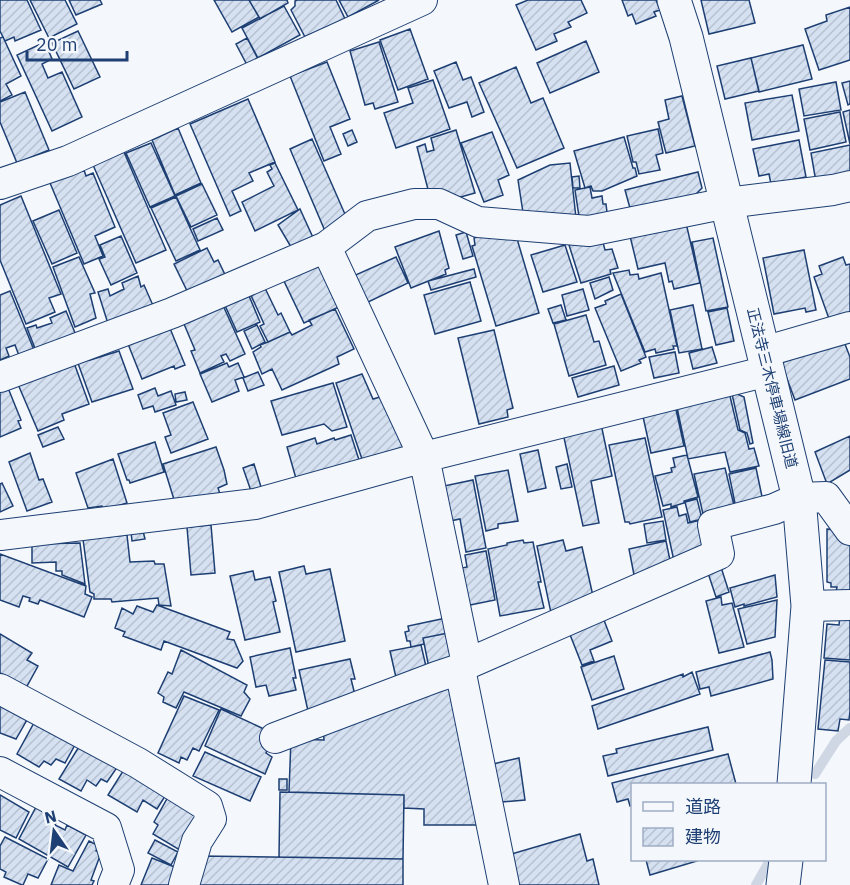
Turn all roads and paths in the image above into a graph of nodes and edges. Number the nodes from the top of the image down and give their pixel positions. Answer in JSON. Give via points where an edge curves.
{"nodes":[{"id":1,"x":422,"y":0,"type":"edge"},
{"id":2,"x":674,"y":0,"type":"edge"},
{"id":3,"x":0,"y":184,"type":"edge"},
{"id":4,"x":850,"y":186,"type":"edge"},
{"id":5,"x":727,"y":203,"type":"junction"},
{"id":6,"x":326,"y":247,"type":"junction"},
{"id":7,"x":850,"y":327,"type":"edge"},
{"id":8,"x":765,"y":362,"type":"junction"},
{"id":9,"x":0,"y":377,"type":"edge"},
{"id":10,"x":424,"y":457,"type":"junction"},
{"id":11,"x":799,"y":498,"type":"junction"},
{"id":12,"x":850,"y":530,"type":"edge"},
{"id":13,"x":0,"y":534,"type":"edge"},
{"id":14,"x":850,"y":605,"type":"edge"},
{"id":15,"x":808,"y":606,"type":"junction"},
{"id":16,"x":463,"y":667,"type":"junction"},
{"id":17,"x":0,"y":689,"type":"edge"},
{"id":18,"x":275,"y":738,"type":"dead end"},
{"id":19,"x":0,"y":772,"type":"edge"},
{"id":20,"x":794,"y":783,"type":"edge"},
{"id":21,"x":786,"y":861,"type":"edge"},
{"id":22,"x":113,"y":885,"type":"edge"},
{"id":23,"x":184,"y":885,"type":"edge"},
{"id":24,"x":504,"y":885,"type":"edge"},
{"id":25,"x":783,"y":885,"type":"edge"}],
"edges":[{"from":1,"to":3,"type":"street","via":[[68,161]]},
{"from":2,"to":5,"type":"street","name":"正法寺三木停車場線旧道"},
{"from":4,"to":5,"type":"street"},
{"from":5,"to":6,"type":"street","via":[[589,231],[478,222],[439,204],[414,204],[367,216]]},
{"from":5,"to":8,"type":"street","name":"正法寺三木停車場線旧道"},
{"from":6,"to":9,"type":"street","via":[[172,313]]},
{"from":6,"to":10,"type":"street"},
{"from":7,"to":8,"type":"street"},
{"from":8,"to":10,"type":"street"},
{"from":8,"to":11,"type":"street","name":"正法寺三木停車場線旧道"},
{"from":10,"to":13,"type":"street","via":[[255,504]]},
{"from":10,"to":16,"type":"street"},
{"from":11,"to":12,"type":"street","via":[[826,497]]},
{"from":11,"to":15,"type":"street","name":"正法寺三木停車場線旧道"},
{"from":11,"to":16,"type":"street","via":[[774,509],[713,525],[719,554]]},
{"from":14,"to":15,"type":"street"},
{"from":15,"to":20,"type":"street","name":"正法寺三木停車場線旧道"},
{"from":16,"to":18,"type":"street"},
{"from":16,"to":24,"type":"street"},
{"from":17,"to":23,"type":"street","via":[[138,763],[207,806],[211,819],[197,841]]},
{"from":19,"to":22,"type":"street","via":[[106,828],[119,870]]},
{"from":21,"to":25,"type":"street"}]}
